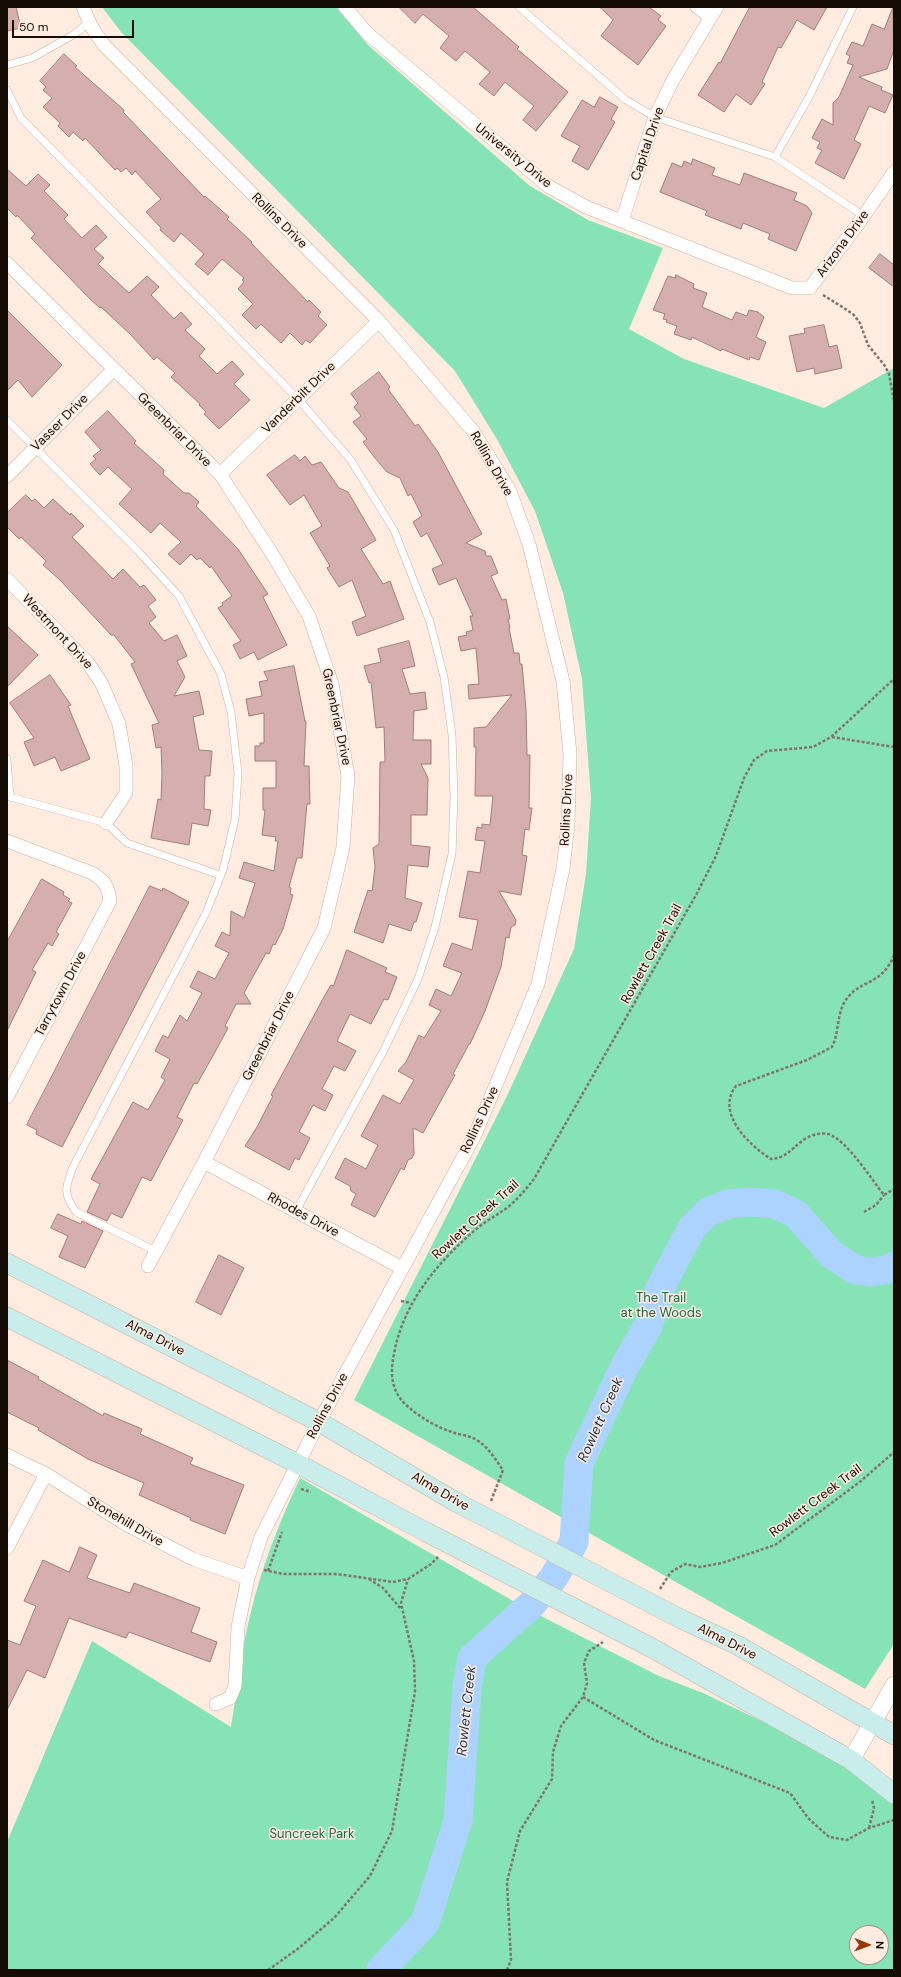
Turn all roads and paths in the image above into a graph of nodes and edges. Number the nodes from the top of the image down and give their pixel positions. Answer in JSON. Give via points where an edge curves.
{"nodes":[{"id":1,"x":83,"y":7,"type":"edge"},
{"id":2,"x":345,"y":7,"type":"edge"},
{"id":3,"x":519,"y":7,"type":"edge"},
{"id":4,"x":697,"y":7,"type":"edge"},
{"id":5,"x":852,"y":7,"type":"edge"},
{"id":6,"x":714,"y":12,"type":"edge"},
{"id":7,"x":89,"y":22,"type":"junction"},
{"id":8,"x":7,"y":65,"type":"edge"},
{"id":9,"x":7,"y":90,"type":"edge"},
{"id":10,"x":655,"y":117,"type":"junction"},
{"id":11,"x":775,"y":157,"type":"junction"},
{"id":12,"x":894,"y":172,"type":"edge"},
{"id":13,"x":864,"y":216,"type":"junction"},
{"id":14,"x":622,"y":221,"type":"junction"},
{"id":15,"x":7,"y":263,"type":"edge"},
{"id":16,"x":779,"y":283,"type":"joint"},
{"id":17,"x":810,"y":288,"type":"junction"},
{"id":18,"x":379,"y":321,"type":"junction"},
{"id":19,"x":113,"y":370,"type":"junction"},
{"id":20,"x":298,"y":399,"type":"junction"},
{"id":21,"x":894,"y":401,"type":"edge"},
{"id":22,"x":7,"y":420,"type":"edge"},
{"id":23,"x":36,"y":447,"type":"junction"},
{"id":24,"x":220,"y":474,"type":"junction"},
{"id":25,"x":7,"y":476,"type":"edge"},
{"id":26,"x":7,"y":579,"type":"edge"},
{"id":27,"x":894,"y":679,"type":"edge"},
{"id":28,"x":831,"y":737,"type":"junction"},
{"id":29,"x":894,"y":747,"type":"edge"},
{"id":30,"x":7,"y":759,"type":"edge"},
{"id":31,"x":106,"y":823,"type":"junction"},
{"id":32,"x":7,"y":841,"type":"edge"},
{"id":33,"x":220,"y":875,"type":"junction"},
{"id":34,"x":894,"y":955,"type":"edge"},
{"id":35,"x":7,"y":1097,"type":"edge"},
{"id":36,"x":204,"y":1162,"type":"junction"},
{"id":37,"x":894,"y":1189,"type":"edge"},
{"id":38,"x":884,"y":1195,"type":"junction"},
{"id":39,"x":296,"y":1212,"type":"junction"},
{"id":40,"x":864,"y":1212,"type":"dead end"},
{"id":41,"x":156,"y":1251,"type":"junction"},
{"id":42,"x":7,"y":1263,"type":"edge"},
{"id":43,"x":148,"y":1266,"type":"dead end"},
{"id":44,"x":402,"y":1268,"type":"junction"},
{"id":45,"x":7,"y":1317,"type":"edge"},
{"id":46,"x":319,"y":1422,"type":"junction"},
{"id":47,"x":894,"y":1452,"type":"edge"},
{"id":48,"x":7,"y":1455,"type":"edge"},
{"id":49,"x":298,"y":1464,"type":"junction"},
{"id":50,"x":46,"y":1474,"type":"junction"},
{"id":51,"x":488,"y":1504,"type":"dead end"},
{"id":52,"x":282,"y":1529,"type":"dead end"},
{"id":53,"x":7,"y":1548,"type":"edge"},
{"id":54,"x":441,"y":1553,"type":"dead end"},
{"id":55,"x":268,"y":1571,"type":"junction"},
{"id":56,"x":250,"y":1573,"type":"junction"},
{"id":57,"x":366,"y":1578,"type":"junction"},
{"id":58,"x":408,"y":1579,"type":"junction"},
{"id":59,"x":658,"y":1591,"type":"dead end"},
{"id":60,"x":403,"y":1612,"type":"junction"},
{"id":61,"x":608,"y":1638,"type":"dead end"},
{"id":62,"x":894,"y":1686,"type":"edge"},
{"id":63,"x":583,"y":1697,"type":"junction"},
{"id":64,"x":216,"y":1704,"type":"dead end"},
{"id":65,"x":873,"y":1722,"type":"junction"},
{"id":66,"x":894,"y":1735,"type":"edge"},
{"id":67,"x":851,"y":1760,"type":"junction"},
{"id":68,"x":894,"y":1794,"type":"edge"},
{"id":69,"x":871,"y":1796,"type":"dead end"},
{"id":70,"x":894,"y":1820,"type":"edge"},
{"id":71,"x":869,"y":1828,"type":"junction"},
{"id":72,"x":268,"y":1970,"type":"edge"},
{"id":73,"x":507,"y":1970,"type":"edge"}],
"edges":[{"from":1,"to":7,"type":"street","name":"Rollins Drive"},
{"from":2,"to":14,"type":"street","name":"University Drive","via":[[367,33],[548,186],[586,207]]},
{"from":3,"to":10,"type":"lane","via":[[626,100]]},
{"from":4,"to":6,"type":"street"},
{"from":5,"to":11,"type":"lane","via":[[812,90]]},
{"from":6,"to":10,"type":"street","name":"Capital Drive","via":[[673,80]]},
{"from":7,"to":8,"type":"lane","via":[[73,35],[32,58]]},
{"from":7,"to":18,"type":"street","name":"Rollins Drive","via":[[104,45]]},
{"from":9,"to":20,"type":"lane","via":[[21,118]]},
{"from":10,"to":11,"type":"lane"},
{"from":10,"to":14,"type":"street","name":"Capital Drive"},
{"from":11,"to":13,"type":"lane"},
{"from":12,"to":13,"type":"street","name":"Arizona Drive"},
{"from":13,"to":17,"type":"street","name":"Arizona Drive"},
{"from":14,"to":16,"type":"street","name":"University Drive"},
{"from":15,"to":19,"type":"street","name":"Greenbriar Drive"},
{"from":16,"to":17,"type":"street","name":"Arizona Drive","via":[[792,288]]},
{"from":17,"to":21,"type":"path","via":[[844,308],[857,319],[868,345],[885,366]]},
{"from":18,"to":20,"type":"street","name":"Vanderbilt Drive"},
{"from":18,"to":44,"type":"street","name":"Rollins Drive","via":[[473,431],[510,491],[528,544],[563,681],[570,754],[568,824],[563,869],[538,984],[475,1135]]},
{"from":19,"to":23,"type":"street","name":"Vasser Drive"},
{"from":19,"to":24,"type":"street","name":"Greenbriar Drive"},
{"from":20,"to":24,"type":"street","name":"Vanderbilt Drive"},
{"from":20,"to":39,"type":"lane","via":[[350,459],[394,530],[409,566],[430,622],[444,677],[452,735],[454,797],[452,854],[435,927],[418,979],[384,1050]]},
{"from":22,"to":23,"type":"lane"},
{"from":23,"to":25,"type":"street","name":"Vasser Drive"},
{"from":23,"to":33,"type":"lane","via":[[179,596],[221,674],[231,712],[238,773],[236,819]]},
{"from":24,"to":36,"type":"street","name":"Greenbriar Drive","via":[[309,616],[332,684],[348,776],[343,847],[324,928]]},
{"from":26,"to":31,"type":"street","name":"Westmont Drive","via":[[88,663],[102,684],[118,724],[126,766],[126,793]]},
{"from":27,"to":28,"type":"path","name":"Rowlett Creek Trail"},
{"from":28,"to":29,"type":"path"},
{"from":28,"to":51,"type":"path","name":"Rowlett Creek Trail","via":[[813,747],[767,751],[748,767],[716,856],[696,895],[534,1179],[519,1197],[462,1243],[424,1284],[410,1304],[395,1348],[391,1366],[392,1382],[398,1396],[426,1419],[451,1432],[475,1439],[490,1450],[503,1470],[493,1499]]},
{"from":30,"to":31,"type":"lane","via":[[10,797]]},
{"from":31,"to":33,"type":"lane","via":[[127,843]]},
{"from":32,"to":35,"type":"street","name":"Tarrytown Drive","via":[[92,872],[104,880],[109,889],[110,901]]},
{"from":33,"to":41,"type":"lane","via":[[206,913],[66,1186],[68,1201],[76,1212]]},
{"from":34,"to":38,"type":"path","via":[[882,974],[874,981],[858,988],[845,1001],[838,1033],[832,1046],[807,1060],[736,1086],[729,1102],[730,1110],[743,1136],[771,1159],[787,1155],[802,1140],[816,1134],[828,1134],[842,1143]]},
{"from":36,"to":39,"type":"street","name":"Rhodes Drive"},
{"from":36,"to":41,"type":"street","name":"Greenbriar Drive"},
{"from":37,"to":38,"type":"path"},
{"from":38,"to":40,"type":"path","via":[[876,1205]]},
{"from":39,"to":44,"type":"street","name":"Rhodes Drive"},
{"from":41,"to":43,"type":"street","name":"Greenbriar Drive"},
{"from":42,"to":46,"type":"main road","name":"Alma Drive"},
{"from":44,"to":46,"type":"street","name":"Rollins Drive"},
{"from":45,"to":49,"type":"main road"},
{"from":46,"to":49,"type":"street","name":"Rollins Drive"},
{"from":46,"to":65,"type":"main road","name":"Alma Drive","bridge":true,"via":[[456,1502],[737,1645]]},
{"from":47,"to":59,"type":"path","name":"Rowlett Creek Trail","via":[[861,1481],[775,1545],[722,1563],[700,1567],[685,1564],[671,1572]]},
{"from":48,"to":50,"type":"street","name":"Stonehill Drive"},
{"from":49,"to":56,"type":"street","name":"Rollins Drive","via":[[261,1537]]},
{"from":49,"to":67,"type":"main road","bridge":true,"via":[[652,1648]]},
{"from":50,"to":53,"type":"street"},
{"from":50,"to":56,"type":"street","name":"Stonehill Drive","via":[[127,1525],[193,1559]]},
{"from":52,"to":55,"type":"path"},
{"from":54,"to":58,"type":"path","via":[[431,1564]]},
{"from":55,"to":56,"type":"path"},
{"from":55,"to":57,"type":"path"},
{"from":56,"to":64,"type":"street","name":"Rollins Drive","via":[[238,1627],[235,1686],[230,1698]]},
{"from":57,"to":58,"type":"path","via":[[393,1582]]},
{"from":57,"to":60,"type":"path","via":[[383,1588]]},
{"from":58,"to":60,"type":"path","via":[[401,1603]]},
{"from":60,"to":72,"type":"path","via":[[414,1662],[415,1691],[392,1831],[370,1876],[334,1918]]},
{"from":61,"to":63,"type":"path","via":[[589,1651],[584,1663],[587,1683]]},
{"from":62,"to":65,"type":"street"},
{"from":63,"to":71,"type":"path","via":[[654,1740],[790,1793],[808,1818],[829,1837],[847,1840]]},
{"from":63,"to":73,"type":"path","via":[[562,1726],[553,1752],[552,1779],[520,1831],[507,1882],[511,1960]]},
{"from":65,"to":66,"type":"main road","name":"Alma Drive"},
{"from":65,"to":67,"type":"street"},
{"from":67,"to":68,"type":"main road"},
{"from":69,"to":71,"type":"path","via":[[874,1808]]},
{"from":70,"to":71,"type":"path"}]}
